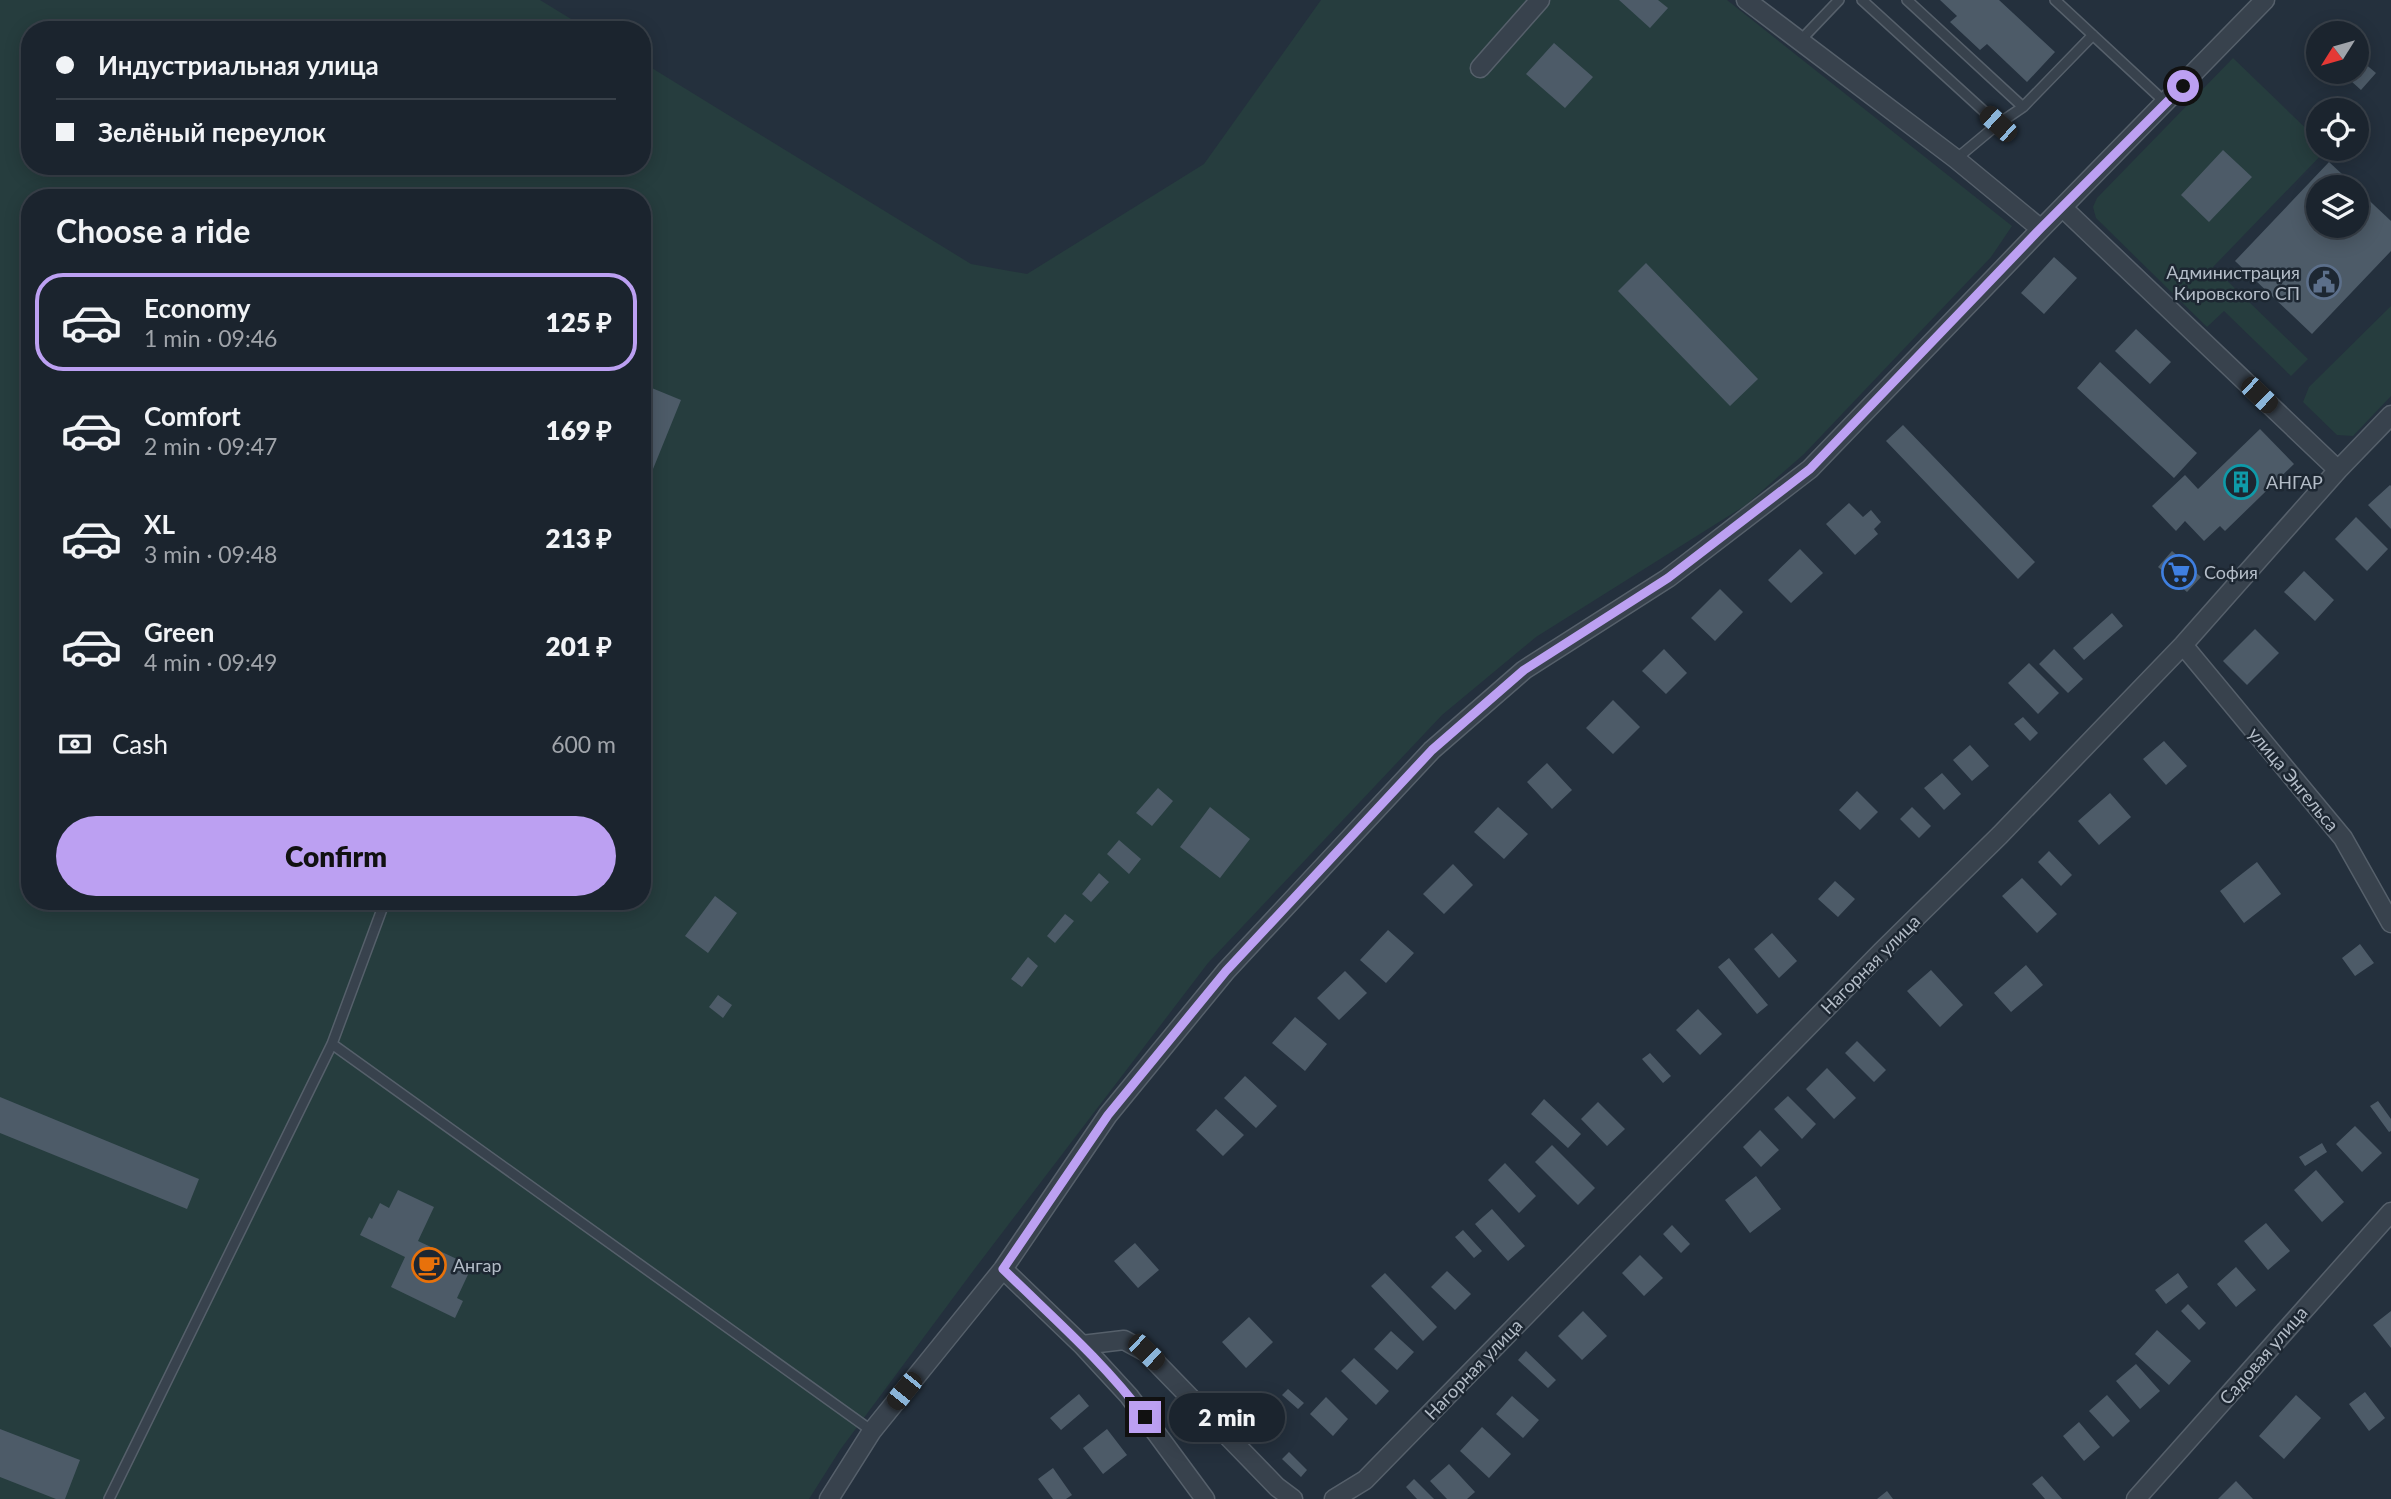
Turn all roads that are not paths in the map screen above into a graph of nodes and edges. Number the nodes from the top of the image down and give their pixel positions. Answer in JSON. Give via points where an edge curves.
{"nodes":[{"id":1,"x":1540,"y":0,"type":"edge"},
{"id":2,"x":1746,"y":0,"type":"edge"},
{"id":3,"x":1839,"y":0,"type":"edge"},
{"id":4,"x":1862,"y":0,"type":"edge"},
{"id":5,"x":1907,"y":0,"type":"edge"},
{"id":6,"x":2055,"y":0,"type":"edge"},
{"id":7,"x":2265,"y":0,"type":"edge"},
{"id":8,"x":2093,"y":35,"type":"junction"},
{"id":9,"x":1799,"y":42,"type":"junction"},
{"id":10,"x":1480,"y":68,"type":"dead end"},
{"id":11,"x":2166,"y":103,"type":"junction"},
{"id":12,"x":2023,"y":107,"type":"junction"},
{"id":13,"x":1998,"y":124,"type":"junction"},
{"id":14,"x":1956,"y":159,"type":"junction"},
{"id":15,"x":2063,"y":208,"type":"junction"},
{"id":16,"x":2040,"y":229,"type":"junction"},
{"id":17,"x":2391,"y":415,"type":"edge"},
{"id":18,"x":2338,"y":470,"type":"junction"},
{"id":19,"x":2183,"y":645,"type":"junction"},
{"id":20,"x":383,"y":910,"type":"edge"},
{"id":21,"x":2391,"y":923,"type":"edge"},
{"id":22,"x":332,"y":1044,"type":"junction"},
{"id":23,"x":2391,"y":1212,"type":"edge"},
{"id":24,"x":1003,"y":1269,"type":"junction"},
{"id":25,"x":1082,"y":1345,"type":"junction"},
{"id":26,"x":872,"y":1431,"type":"junction"},
{"id":27,"x":1177,"y":1458,"type":"junction"},
{"id":28,"x":109,"y":1499,"type":"edge"},
{"id":29,"x":829,"y":1499,"type":"edge"},
{"id":30,"x":1194,"y":1499,"type":"edge"},
{"id":31,"x":1205,"y":1499,"type":"edge"},
{"id":32,"x":1293,"y":1499,"type":"edge"},
{"id":33,"x":1334,"y":1499,"type":"edge"},
{"id":34,"x":2136,"y":1499,"type":"edge"}],
"edges":[{"from":1,"to":10,"type":"street"},
{"from":2,"to":9,"type":"street"},
{"from":3,"to":9,"type":"lane"},
{"from":4,"to":13,"type":"lane"},
{"from":5,"to":12,"type":"lane"},
{"from":6,"to":8,"type":"lane"},
{"from":7,"to":11,"type":"street"},
{"from":8,"to":11,"type":"lane"},
{"from":8,"to":12,"type":"lane"},
{"from":9,"to":14,"type":"street"},
{"from":11,"to":15,"type":"street"},
{"from":12,"to":13,"type":"lane"},
{"from":13,"to":14,"type":"lane"},
{"from":14,"to":16,"type":"street"},
{"from":15,"to":16,"type":"street"},
{"from":15,"to":18,"type":"street"},
{"from":16,"to":24,"type":"street","via":[[1810,469],[1668,578],[1524,670],[1432,750],[1226,971],[1108,1115]]},
{"from":17,"to":18,"type":"street","name":"Нагорная улица"},
{"from":18,"to":19,"type":"street","name":"Нагорная улица"},
{"from":19,"to":21,"type":"street","name":"улица Энгельса","via":[[2343,838]]},
{"from":19,"to":33,"type":"street","name":"Нагорная улица","via":[[1365,1480]]},
{"from":20,"to":22,"type":"lane"},
{"from":22,"to":26,"type":"lane"},
{"from":22,"to":28,"type":"lane"},
{"from":23,"to":34,"type":"street","name":"Садовая улица"},
{"from":24,"to":25,"type":"street"},
{"from":24,"to":26,"type":"street"},
{"from":25,"to":27,"type":"street"},
{"from":25,"to":32,"type":"street","via":[[1124,1340],[1146,1352]]},
{"from":26,"to":29,"type":"street"},
{"from":27,"to":30,"type":"street"},
{"from":27,"to":31,"type":"street"}]}
